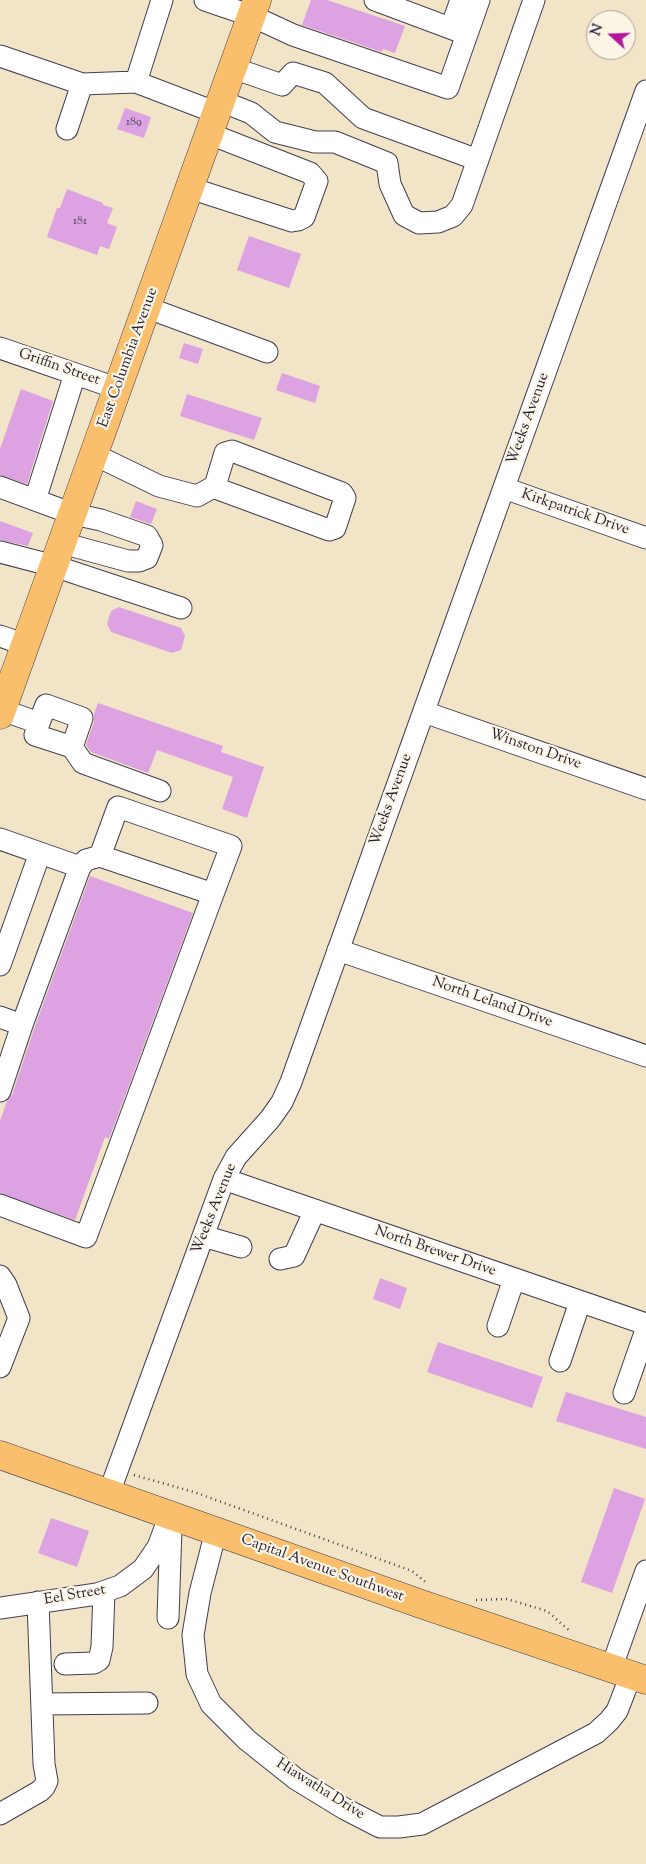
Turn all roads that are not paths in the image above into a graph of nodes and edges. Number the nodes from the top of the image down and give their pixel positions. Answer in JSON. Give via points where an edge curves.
{"nodes":[{"id":1,"x":162,"y":0,"type":"edge"},
{"id":2,"x":205,"y":0,"type":"edge"},
{"id":3,"x":375,"y":0,"type":"edge"},
{"id":4,"x":461,"y":0,"type":"edge"},
{"id":5,"x":479,"y":0,"type":"edge"},
{"id":6,"x":534,"y":0,"type":"edge"},
{"id":7,"x":255,"y":8,"type":"edge"},
{"id":8,"x":459,"y":31,"type":"junction"},
{"id":9,"x":0,"y":56,"type":"edge"},
{"id":10,"x":233,"y":68,"type":"junction"},
{"id":11,"x":136,"y":82,"type":"junction"},
{"id":12,"x":82,"y":84,"type":"junction"},
{"id":13,"x":646,"y":93,"type":"edge"},
{"id":14,"x":216,"y":116,"type":"junction"},
{"id":15,"x":67,"y":129,"type":"dead end"},
{"id":16,"x":478,"y":160,"type":"junction"},
{"id":17,"x":190,"y":188,"type":"junction"},
{"id":18,"x":148,"y":308,"type":"junction"},
{"id":19,"x":267,"y":352,"type":"dead end"},
{"id":20,"x":2,"y":355,"type":"edge"},
{"id":21,"x":75,"y":374,"type":"junction"},
{"id":22,"x":118,"y":389,"type":"junction"},
{"id":23,"x":95,"y":455,"type":"junction"},
{"id":24,"x":215,"y":486,"type":"junction"},
{"id":25,"x":0,"y":487,"type":"edge"},
{"id":26,"x":504,"y":488,"type":"junction"},
{"id":27,"x":35,"y":500,"type":"junction"},
{"id":28,"x":73,"y":514,"type":"junction"},
{"id":29,"x":646,"y":538,"type":"edge"},
{"id":30,"x":0,"y":552,"type":"edge"},
{"id":31,"x":58,"y":554,"type":"junction"},
{"id":32,"x":181,"y":608,"type":"dead end"},
{"id":33,"x":0,"y":636,"type":"edge"},
{"id":34,"x":26,"y":645,"type":"junction"},
{"id":35,"x":424,"y":712,"type":"junction"},
{"id":36,"x":1,"y":713,"type":"edge"},
{"id":37,"x":39,"y":723,"type":"junction"},
{"id":38,"x":72,"y":747,"type":"junction"},
{"id":39,"x":646,"y":788,"type":"edge"},
{"id":40,"x":160,"y":791,"type":"dead end"},
{"id":41,"x":1,"y":842,"type":"edge"},
{"id":42,"x":40,"y":853,"type":"junction"},
{"id":43,"x":100,"y":856,"type":"junction"},
{"id":44,"x":80,"y":867,"type":"junction"},
{"id":45,"x":213,"y":894,"type":"junction"},
{"id":46,"x":338,"y":950,"type":"junction"},
{"id":47,"x":0,"y":965,"type":"edge"},
{"id":48,"x":0,"y":1017,"type":"edge"},
{"id":49,"x":22,"y":1025,"type":"junction"},
{"id":50,"x":646,"y":1056,"type":"edge"},
{"id":51,"x":0,"y":1091,"type":"edge"},
{"id":52,"x":224,"y":1179,"type":"junction"},
{"id":53,"x":0,"y":1204,"type":"edge"},
{"id":54,"x":315,"y":1210,"type":"junction"},
{"id":55,"x":203,"y":1236,"type":"junction"},
{"id":56,"x":241,"y":1247,"type":"dead end"},
{"id":57,"x":280,"y":1259,"type":"dead end"},
{"id":58,"x":0,"y":1276,"type":"edge"},
{"id":59,"x":514,"y":1279,"type":"junction"},
{"id":60,"x":0,"y":1296,"type":"edge"},
{"id":61,"x":580,"y":1302,"type":"junction"},
{"id":62,"x":17,"y":1310,"type":"junction"},
{"id":63,"x":646,"y":1324,"type":"edge"},
{"id":64,"x":498,"y":1326,"type":"dead end"},
{"id":65,"x":646,"y":1330,"type":"edge"},
{"id":66,"x":560,"y":1361,"type":"dead end"},
{"id":67,"x":0,"y":1367,"type":"edge"},
{"id":68,"x":624,"y":1393,"type":"dead end"},
{"id":69,"x":0,"y":1455,"type":"edge"},
{"id":70,"x":109,"y":1493,"type":"junction"},
{"id":71,"x":170,"y":1515,"type":"junction"},
{"id":72,"x":216,"y":1531,"type":"junction"},
{"id":73,"x":646,"y":1571,"type":"edge"},
{"id":74,"x":104,"y":1592,"type":"junction"},
{"id":75,"x":38,"y":1602,"type":"junction"},
{"id":76,"x":1,"y":1612,"type":"edge"},
{"id":77,"x":639,"y":1613,"type":"edge"},
{"id":78,"x":168,"y":1618,"type":"dead end"},
{"id":79,"x":65,"y":1664,"type":"dead end"},
{"id":80,"x":629,"y":1675,"type":"edge"},
{"id":81,"x":42,"y":1704,"type":"junction"},
{"id":82,"x":147,"y":1704,"type":"dead end"},
{"id":83,"x":0,"y":1814,"type":"edge"}],
"edges":[{"from":1,"to":11,"type":"street"},
{"from":2,"to":7,"type":"street"},
{"from":3,"to":8,"type":"street"},
{"from":4,"to":8,"type":"street"},
{"from":5,"to":8,"type":"street"},
{"from":6,"to":16,"type":"street"},
{"from":7,"to":8,"type":"street","via":[[293,35],[448,88]]},
{"from":7,"to":10,"type":"main road","name":"East Columbia Avenue"},
{"from":9,"to":12,"type":"street"},
{"from":10,"to":14,"type":"main road","name":"East Columbia Avenue"},
{"from":10,"to":16,"type":"street","via":[[282,85],[293,73],[325,83],[363,118]]},
{"from":11,"to":12,"type":"street"},
{"from":11,"to":14,"type":"street"},
{"from":12,"to":15,"type":"street"},
{"from":13,"to":26,"type":"street","name":"Weeks Avenue"},
{"from":14,"to":16,"type":"street","via":[[251,113],[275,132],[315,142],[335,142],[387,163],[390,184],[404,216],[419,223],[438,222],[453,216],[462,205]]},
{"from":14,"to":17,"type":"main road","name":"East Columbia Avenue"},
{"from":14,"to":17,"type":"street","via":[[310,173],[317,182],[304,217],[292,221]]},
{"from":17,"to":18,"type":"main road","name":"East Columbia Avenue"},
{"from":18,"to":19,"type":"street"},
{"from":18,"to":22,"type":"main road","name":"East Columbia Avenue"},
{"from":20,"to":21,"type":"street","name":"Griffin Street"},
{"from":21,"to":22,"type":"street","name":"Griffin Street"},
{"from":21,"to":27,"type":"street"},
{"from":22,"to":23,"type":"main road","name":"East Columbia Avenue"},
{"from":23,"to":24,"type":"street","via":[[159,486],[188,494],[197,496]]},
{"from":23,"to":28,"type":"main road","name":"East Columbia Avenue"},
{"from":24,"to":24,"type":"street","via":[[329,530],[335,528],[345,498],[342,493],[232,451],[225,453]]},
{"from":25,"to":27,"type":"street"},
{"from":26,"to":29,"type":"street","name":"Kirkpatrick Drive"},
{"from":26,"to":35,"type":"street","name":"Weeks Avenue"},
{"from":27,"to":28,"type":"street"},
{"from":28,"to":31,"type":"main road","name":"East Columbia Avenue"},
{"from":28,"to":31,"type":"street","via":[[147,536],[152,545],[150,553],[139,561]]},
{"from":30,"to":31,"type":"street"},
{"from":31,"to":32,"type":"street"},
{"from":31,"to":34,"type":"main road","name":"East Columbia Avenue"},
{"from":33,"to":34,"type":"street"},
{"from":34,"to":36,"type":"main road","name":"East Columbia Avenue"},
{"from":35,"to":39,"type":"street","name":"Winston Drive"},
{"from":35,"to":46,"type":"street","name":"Weeks Avenue"},
{"from":36,"to":37,"type":"street"},
{"from":37,"to":38,"type":"street","via":[[35,735]]},
{"from":37,"to":38,"type":"street","via":[[46,705],[82,718]]},
{"from":38,"to":40,"type":"street","via":[[83,763]]},
{"from":41,"to":42,"type":"street"},
{"from":42,"to":44,"type":"street"},
{"from":42,"to":47,"type":"street"},
{"from":43,"to":44,"type":"street","via":[[86,860]]},
{"from":43,"to":45,"type":"street"},
{"from":43,"to":45,"type":"street","via":[[118,806],[231,846]]},
{"from":44,"to":49,"type":"street"},
{"from":45,"to":53,"type":"street","via":[[86,1237]]},
{"from":46,"to":50,"type":"street","name":"North Leland Drive"},
{"from":46,"to":52,"type":"street","name":"Weeks Avenue","via":[[282,1102],[236,1157]]},
{"from":48,"to":49,"type":"street"},
{"from":49,"to":51,"type":"street"},
{"from":52,"to":54,"type":"street","name":"North Brewer Drive"},
{"from":52,"to":55,"type":"street","name":"Weeks Avenue"},
{"from":54,"to":57,"type":"street","via":[[294,1256]]},
{"from":54,"to":59,"type":"street","name":"North Brewer Drive"},
{"from":55,"to":56,"type":"street"},
{"from":55,"to":70,"type":"street","name":"Weeks Avenue"},
{"from":58,"to":62,"type":"street"},
{"from":59,"to":61,"type":"street","name":"North Brewer Drive"},
{"from":59,"to":64,"type":"street"},
{"from":60,"to":62,"type":"street","via":[[6,1308]]},
{"from":61,"to":63,"type":"street","name":"North Brewer Drive"},
{"from":61,"to":66,"type":"street"},
{"from":62,"to":67,"type":"street","via":[[18,1318]]},
{"from":65,"to":68,"type":"street"},
{"from":69,"to":70,"type":"main road","name":"Capital Avenue Southwest"},
{"from":70,"to":71,"type":"main road","name":"Capital Avenue Southwest"},
{"from":71,"to":72,"type":"main road","name":"Capital Avenue Southwest"},
{"from":71,"to":74,"type":"street","name":"Eel Street","via":[[158,1547],[143,1569],[120,1586]]},
{"from":71,"to":78,"type":"street"},
{"from":72,"to":80,"type":"main road","name":"Capital Avenue Southwest"},
{"from":72,"to":80,"type":"street","name":"Hiawatha Drive","via":[[193,1635],[198,1674],[211,1704],[247,1740],[296,1779],[380,1827],[422,1824],[596,1733],[617,1711]]},
{"from":73,"to":77,"type":"street","name":"Hiawatha Drive"},
{"from":74,"to":75,"type":"street","name":"Eel Street"},
{"from":74,"to":79,"type":"street","via":[[99,1660],[94,1664]]},
{"from":75,"to":76,"type":"street","name":"Eel Street"},
{"from":75,"to":81,"type":"street"},
{"from":77,"to":80,"type":"street","name":"Hiawatha Drive"},
{"from":81,"to":82,"type":"street"},
{"from":81,"to":83,"type":"street","via":[[47,1780],[40,1791]]}]}
